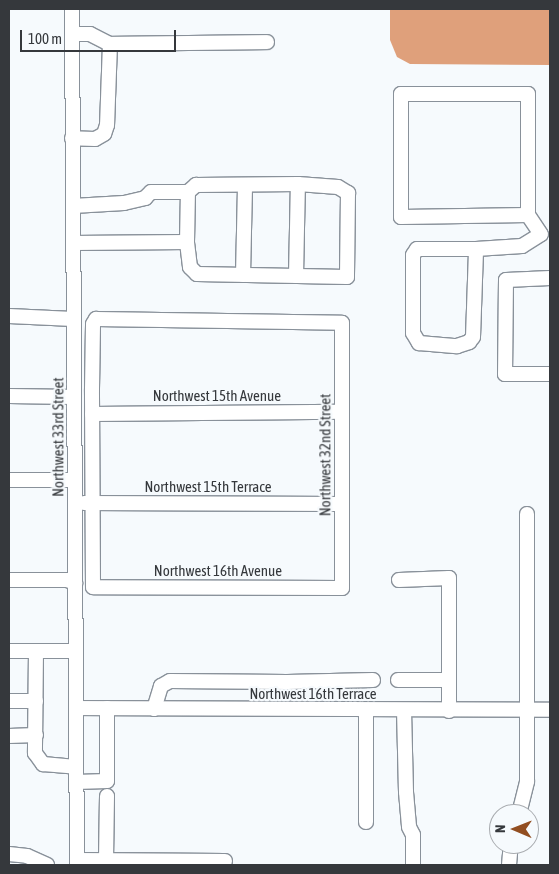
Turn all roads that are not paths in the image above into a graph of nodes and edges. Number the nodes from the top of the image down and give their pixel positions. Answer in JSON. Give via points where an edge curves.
{"nodes":[{"id":1,"x":72,"y":9,"type":"edge"},
{"id":2,"x":72,"y":34,"type":"junction"},
{"id":3,"x":267,"y":42,"type":"dead end"},
{"id":4,"x":110,"y":44,"type":"junction"},
{"id":5,"x":72,"y":138,"type":"junction"},
{"id":6,"x":298,"y":184,"type":"junction"},
{"id":7,"x":245,"y":185,"type":"junction"},
{"id":8,"x":188,"y":192,"type":"junction"},
{"id":9,"x":73,"y":206,"type":"junction"},
{"id":10,"x":528,"y":215,"type":"junction"},
{"id":11,"x":546,"y":236,"type":"edge"},
{"id":12,"x":186,"y":242,"type":"junction"},
{"id":13,"x":73,"y":243,"type":"junction"},
{"id":14,"x":476,"y":249,"type":"junction"},
{"id":15,"x":243,"y":275,"type":"junction"},
{"id":16,"x":296,"y":276,"type":"junction"},
{"id":17,"x":550,"y":278,"type":"edge"},
{"id":18,"x":9,"y":316,"type":"edge"},
{"id":19,"x":73,"y":319,"type":"junction"},
{"id":20,"x":550,"y":374,"type":"edge"},
{"id":21,"x":9,"y":396,"type":"edge"},
{"id":22,"x":74,"y":396,"type":"junction"},
{"id":23,"x":341,"y":412,"type":"junction"},
{"id":24,"x":92,"y":414,"type":"junction"},
{"id":25,"x":9,"y":480,"type":"edge"},
{"id":26,"x":75,"y":480,"type":"junction"},
{"id":27,"x":75,"y":503,"type":"junction"},
{"id":28,"x":91,"y":503,"type":"junction"},
{"id":29,"x":341,"y":504,"type":"junction"},
{"id":30,"x":527,"y":514,"type":"dead end"},
{"id":31,"x":9,"y":580,"type":"edge"},
{"id":32,"x":398,"y":580,"type":"dead end"},
{"id":33,"x":75,"y":583,"type":"junction"},
{"id":34,"x":342,"y":588,"type":"joint"},
{"id":35,"x":75,"y":650,"type":"junction"},
{"id":36,"x":9,"y":651,"type":"edge"},
{"id":37,"x":36,"y":651,"type":"junction"},
{"id":38,"x":373,"y":680,"type":"dead end"},
{"id":39,"x":398,"y":680,"type":"dead end"},
{"id":40,"x":449,"y":680,"type":"junction"},
{"id":41,"x":9,"y":700,"type":"edge"},
{"id":42,"x":36,"y":701,"type":"junction"},
{"id":43,"x":76,"y":708,"type":"junction"},
{"id":44,"x":107,"y":708,"type":"junction"},
{"id":45,"x":154,"y":709,"type":"junction"},
{"id":46,"x":366,"y":710,"type":"junction"},
{"id":47,"x":404,"y":710,"type":"junction"},
{"id":48,"x":527,"y":710,"type":"junction"},
{"id":49,"x":550,"y":710,"type":"edge"},
{"id":50,"x":449,"y":711,"type":"junction"},
{"id":51,"x":36,"y":735,"type":"junction"},
{"id":52,"x":9,"y":736,"type":"edge"},
{"id":53,"x":76,"y":767,"type":"junction"},
{"id":54,"x":76,"y":782,"type":"junction"},
{"id":55,"x":107,"y":796,"type":"dead end"},
{"id":56,"x":521,"y":804,"type":"edge"},
{"id":57,"x":366,"y":822,"type":"dead end"},
{"id":58,"x":9,"y":854,"type":"edge"},
{"id":59,"x":106,"y":860,"type":"junction"},
{"id":60,"x":225,"y":861,"type":"dead end"},
{"id":61,"x":77,"y":863,"type":"edge"},
{"id":62,"x":47,"y":865,"type":"edge"},
{"id":63,"x":413,"y":865,"type":"edge"}],
"edges":[{"from":1,"to":2,"type":"street","name":"Northwest 33rd Street"},
{"from":2,"to":4,"type":"street","via":[[90,34]]},
{"from":2,"to":5,"type":"street","name":"Northwest 33rd Street"},
{"from":3,"to":4,"type":"street"},
{"from":4,"to":5,"type":"street","via":[[104,134],[95,139]]},
{"from":5,"to":9,"type":"street","name":"Northwest 33rd Street"},
{"from":6,"to":7,"type":"street"},
{"from":6,"to":16,"type":"street"},
{"from":6,"to":16,"type":"street","via":[[338,187],[348,193],[346,277]]},
{"from":7,"to":8,"type":"street","via":[[196,185]]},
{"from":7,"to":15,"type":"street"},
{"from":8,"to":9,"type":"street","via":[[150,192],[144,198],[124,203]]},
{"from":8,"to":12,"type":"street"},
{"from":9,"to":13,"type":"street","name":"Northwest 33rd Street"},
{"from":10,"to":10,"type":"street","via":[[528,94],[401,94],[401,217]]},
{"from":10,"to":11,"type":"street"},
{"from":11,"to":14,"type":"street","via":[[522,246]]},
{"from":12,"to":13,"type":"street"},
{"from":12,"to":15,"type":"street","via":[[190,267],[197,274]]},
{"from":13,"to":19,"type":"street","name":"Northwest 33rd Street"},
{"from":14,"to":14,"type":"street","via":[[474,337],[457,346],[419,343],[413,333],[413,255],[417,249]]},
{"from":15,"to":16,"type":"street"},
{"from":17,"to":20,"type":"street","via":[[506,280],[506,374]]},
{"from":18,"to":19,"type":"street"},
{"from":19,"to":22,"type":"street","name":"Northwest 33rd Street"},
{"from":21,"to":22,"type":"street"},
{"from":22,"to":26,"type":"street","name":"Northwest 33rd Street"},
{"from":23,"to":24,"type":"street","name":"Northwest 15th Avenue"},
{"from":23,"to":24,"type":"street","name":"Northwest 32nd Street","via":[[342,323],[96,319],[93,324]]},
{"from":23,"to":29,"type":"street","name":"Northwest 32nd Street"},
{"from":24,"to":28,"type":"street"},
{"from":25,"to":26,"type":"street"},
{"from":26,"to":27,"type":"street","name":"Northwest 33rd Street"},
{"from":27,"to":28,"type":"street","name":"Northwest 15th Terrace"},
{"from":27,"to":33,"type":"street","name":"Northwest 33rd Street"},
{"from":28,"to":29,"type":"street","name":"Northwest 15th Terrace"},
{"from":28,"to":34,"type":"street","name":"Northwest 16th Avenue","via":[[93,587]]},
{"from":29,"to":34,"type":"street","name":"Northwest 32nd Street"},
{"from":30,"to":48,"type":"street"},
{"from":31,"to":33,"type":"street","via":[[67,580]]},
{"from":32,"to":40,"type":"street","via":[[449,578]]},
{"from":33,"to":35,"type":"street","name":"Northwest 33rd Street"},
{"from":35,"to":37,"type":"street"},
{"from":35,"to":43,"type":"street","name":"Northwest 33rd Street"},
{"from":36,"to":37,"type":"street"},
{"from":37,"to":42,"type":"street"},
{"from":38,"to":45,"type":"street","via":[[170,681],[161,686]]},
{"from":39,"to":40,"type":"street"},
{"from":40,"to":50,"type":"street"},
{"from":41,"to":42,"type":"street"},
{"from":42,"to":51,"type":"street"},
{"from":43,"to":44,"type":"street","name":"Northwest 16th Terrace"},
{"from":43,"to":53,"type":"street","name":"Northwest 33rd Street"},
{"from":44,"to":45,"type":"street","name":"Northwest 16th Terrace"},
{"from":44,"to":54,"type":"street","via":[[107,781]]},
{"from":45,"to":46,"type":"street","name":"Northwest 16th Terrace"},
{"from":46,"to":47,"type":"street","name":"Northwest 16th Terrace"},
{"from":46,"to":57,"type":"street"},
{"from":47,"to":50,"type":"street","name":"Northwest 16th Terrace"},
{"from":47,"to":63,"type":"street","via":[[406,792],[409,827],[413,835]]},
{"from":48,"to":49,"type":"street","name":"Northwest 16th Terrace"},
{"from":48,"to":50,"type":"street","name":"Northwest 16th Terrace"},
{"from":48,"to":56,"type":"street","via":[[527,781]]},
{"from":51,"to":52,"type":"street"},
{"from":51,"to":53,"type":"street","via":[[36,753],[43,764]]},
{"from":53,"to":54,"type":"street","name":"Northwest 33rd Street"},
{"from":54,"to":61,"type":"street","name":"Northwest 33rd Street"},
{"from":55,"to":59,"type":"street"},
{"from":58,"to":62,"type":"street","via":[[28,856]]},
{"from":59,"to":60,"type":"street"},
{"from":59,"to":61,"type":"street"}]}
